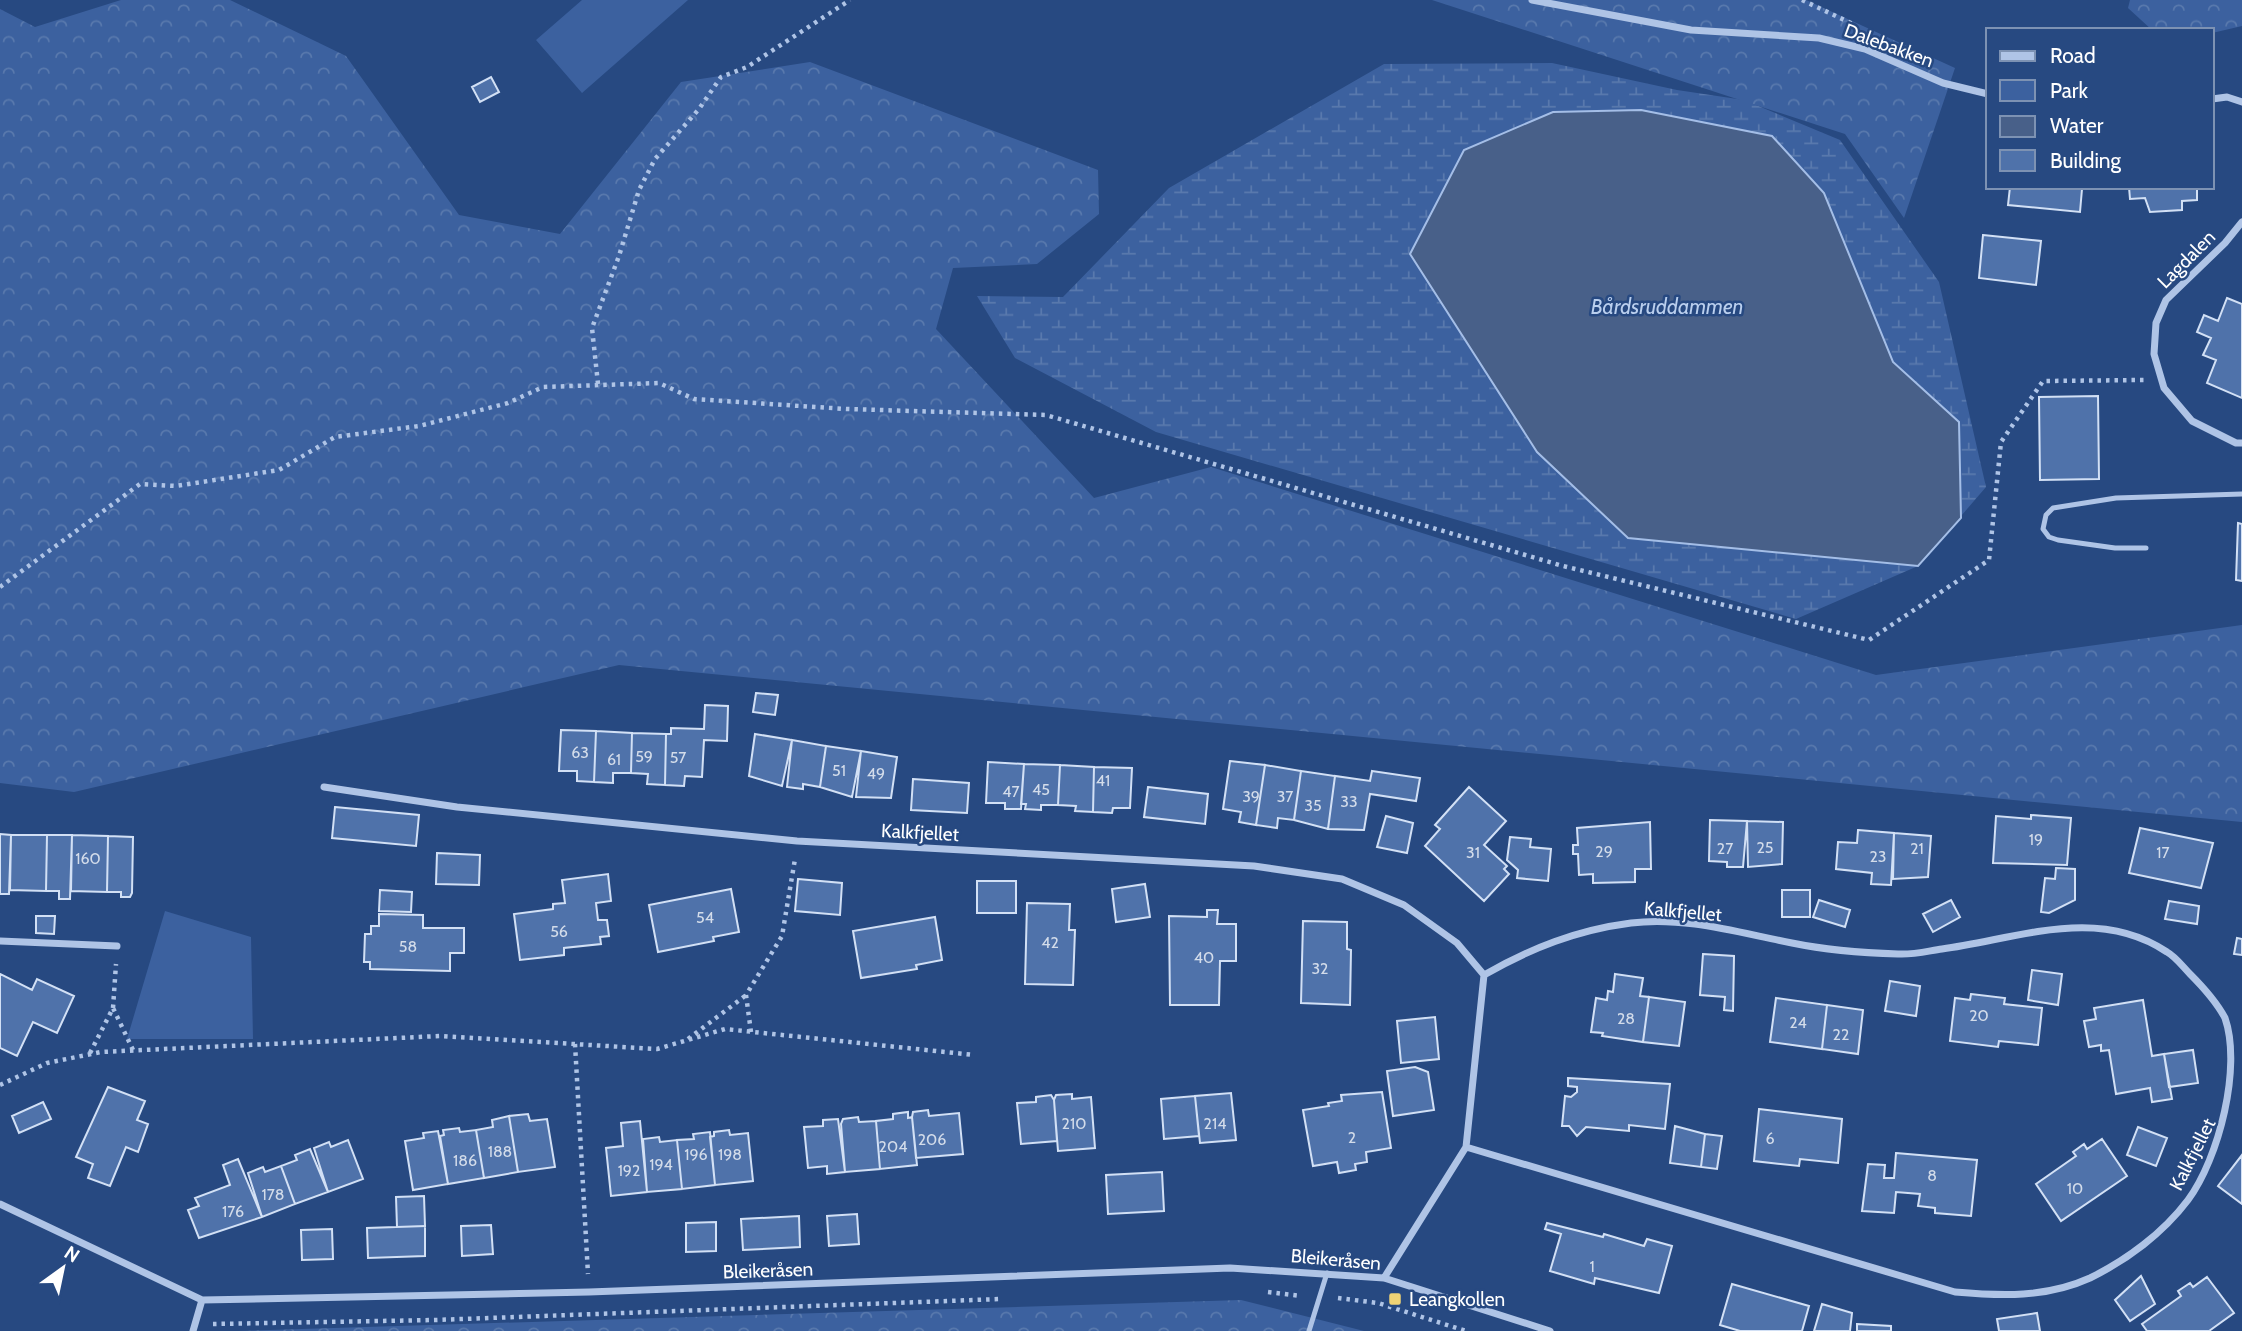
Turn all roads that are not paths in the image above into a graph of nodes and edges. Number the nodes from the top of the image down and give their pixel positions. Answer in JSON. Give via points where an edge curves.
{"nodes":[{"id":1,"x":1532,"y":0,"type":"edge"},
{"id":2,"x":1986,"y":94,"type":"edge"},
{"id":3,"x":2214,"y":99,"type":"edge"},
{"id":4,"x":2242,"y":102,"type":"edge"},
{"id":5,"x":2242,"y":222,"type":"edge"},
{"id":6,"x":2242,"y":443,"type":"edge"},
{"id":7,"x":2242,"y":494,"type":"edge"},
{"id":8,"x":2146,"y":548,"type":"dead end"},
{"id":9,"x":324,"y":787,"type":"dead end"},
{"id":10,"x":0,"y":941,"type":"edge"},
{"id":11,"x":117,"y":946,"type":"road end"},
{"id":12,"x":1484,"y":975,"type":"junction"},
{"id":13,"x":1466,"y":1147,"type":"junction"},
{"id":14,"x":0,"y":1204,"type":"edge"},
{"id":15,"x":1326,"y":1273,"type":"junction"},
{"id":16,"x":1384,"y":1278,"type":"junction"},
{"id":17,"x":202,"y":1300,"type":"junction"},
{"id":18,"x":193,"y":1331,"type":"edge"},
{"id":19,"x":1309,"y":1331,"type":"edge"},
{"id":20,"x":1550,"y":1331,"type":"edge"}],
"edges":[{"from":1,"to":2,"type":"street","name":"Dalebakken","via":[[1691,30],[1819,38],[1865,49],[1943,83]]},
{"from":3,"to":4,"type":"street"},
{"from":5,"to":6,"type":"street","name":"Lagdalen","via":[[2166,300],[2156,323],[2154,354],[2164,388],[2192,421]]},
{"from":7,"to":8,"type":"lane","via":[[2116,498],[2053,508],[2046,514],[2043,528],[2049,537]]},
{"from":9,"to":12,"type":"street","name":"Kalkfjellet","via":[[457,807],[797,841],[1254,866],[1342,879],[1404,905],[1457,943]]},
{"from":10,"to":11,"type":"street"},
{"from":12,"to":13,"type":"street"},
{"from":12,"to":13,"type":"street","name":"Kalkfjellet","via":[[1559,938],[1633,922],[1707,925],[1797,944],[1902,955],[2048,929],[2097,927],[2120,930],[2168,952],[2203,987],[2227,1020],[2237,1068],[2225,1128],[2188,1200],[2145,1245],[2090,1278],[2056,1290],[2009,1297],[1955,1292]]},
{"from":13,"to":16,"type":"street"},
{"from":14,"to":17,"type":"street","name":"Bleikeråsen"},
{"from":15,"to":16,"type":"street","name":"Bleikeråsen"},
{"from":15,"to":17,"type":"street","name":"Bleikeråsen","via":[[1230,1268],[589,1292]]},
{"from":15,"to":19,"type":"lane"},
{"from":16,"to":20,"type":"street","name":"Bleikeråsen"},
{"from":17,"to":18,"type":"street"}]}
